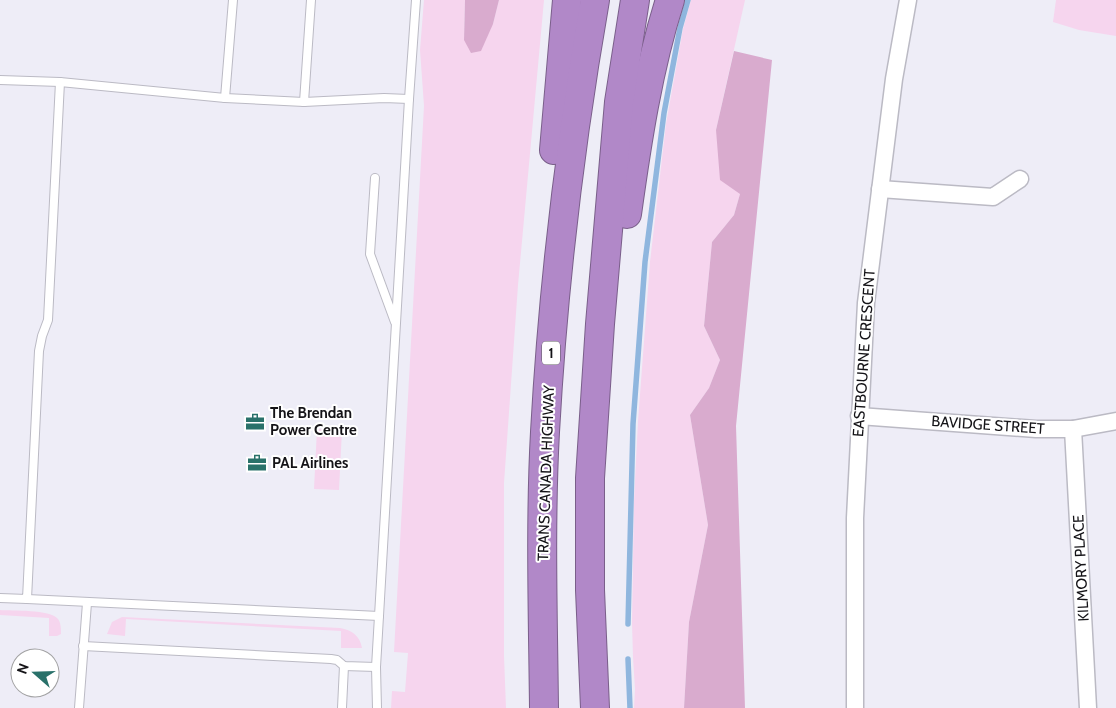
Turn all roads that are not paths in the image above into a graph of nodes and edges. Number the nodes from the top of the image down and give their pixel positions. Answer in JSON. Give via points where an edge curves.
{"nodes":[{"id":1,"x":233,"y":0,"type":"edge"},
{"id":2,"x":311,"y":0,"type":"edge"},
{"id":3,"x":416,"y":0,"type":"edge"},
{"id":4,"x":568,"y":0,"type":"edge"},
{"id":5,"x":595,"y":0,"type":"edge"},
{"id":6,"x":635,"y":0,"type":"edge"},
{"id":7,"x":670,"y":0,"type":"edge"},
{"id":8,"x":908,"y":0,"type":"edge"},
{"id":9,"x":0,"y":80,"type":"edge"},
{"id":10,"x":60,"y":82,"type":"junction"},
{"id":11,"x":225,"y":98,"type":"junction"},
{"id":12,"x":409,"y":99,"type":"junction"},
{"id":13,"x":304,"y":102,"type":"junction"},
{"id":14,"x":375,"y":178,"type":"dead end"},
{"id":15,"x":1020,"y":179,"type":"dead end"},
{"id":16,"x":880,"y":189,"type":"junction"},
{"id":17,"x":396,"y":324,"type":"junction"},
{"id":18,"x":859,"y":416,"type":"junction"},
{"id":19,"x":1116,"y":421,"type":"edge"},
{"id":20,"x":1073,"y":429,"type":"junction"},
{"id":21,"x":545,"y":433,"type":"junction"},
{"id":22,"x":590,"y":478,"type":"junction"},
{"id":23,"x":0,"y":598,"type":"edge"},
{"id":24,"x":28,"y":599,"type":"junction"},
{"id":25,"x":87,"y":603,"type":"junction"},
{"id":26,"x":379,"y":616,"type":"junction"},
{"id":27,"x":83,"y":646,"type":"junction"},
{"id":28,"x":344,"y":666,"type":"junction"},
{"id":29,"x":376,"y":667,"type":"junction"},
{"id":30,"x":79,"y":708,"type":"edge"},
{"id":31,"x":342,"y":708,"type":"edge"},
{"id":32,"x":377,"y":708,"type":"edge"},
{"id":33,"x":544,"y":708,"type":"edge"},
{"id":34,"x":595,"y":708,"type":"edge"},
{"id":35,"x":855,"y":708,"type":"edge"},
{"id":36,"x":1088,"y":708,"type":"edge"}],
"edges":[{"from":1,"to":11,"type":"lane"},
{"from":2,"to":13,"type":"lane"},
{"from":3,"to":12,"type":"lane"},
{"from":4,"to":21,"type":"highway","via":[[551,184]]},
{"from":5,"to":21,"type":"highway","name":"TRANS CANADA HIGHWAY","number":"1","via":[[560,238]]},
{"from":6,"to":22,"type":"highway","via":[[619,102]]},
{"from":7,"to":22,"type":"highway","via":[[658,40],[634,163]]},
{"from":8,"to":16,"type":"street","name":"EASTBOURNE CRESCENT"},
{"from":9,"to":10,"type":"lane"},
{"from":10,"to":11,"type":"lane"},
{"from":10,"to":24,"type":"lane","via":[[48,320],[39,351]]},
{"from":11,"to":13,"type":"lane"},
{"from":12,"to":13,"type":"lane"},
{"from":12,"to":17,"type":"lane"},
{"from":14,"to":17,"type":"lane","via":[[370,254]]},
{"from":15,"to":16,"type":"street","via":[[993,197]]},
{"from":16,"to":18,"type":"street","name":"EASTBOURNE CRESCENT","via":[[866,303]]},
{"from":17,"to":26,"type":"lane"},
{"from":18,"to":20,"type":"street","name":"BAVIDGE STREET"},
{"from":18,"to":35,"type":"street","name":"EASTBOURNE CRESCENT","via":[[855,518]]},
{"from":19,"to":20,"type":"street","name":"BAVIDGE STREET"},
{"from":20,"to":36,"type":"street","name":"KILMORY PLACE"},
{"from":21,"to":33,"type":"highway","name":"TRANS CANADA HIGHWAY","number":"1"},
{"from":22,"to":34,"type":"highway"},
{"from":23,"to":24,"type":"lane"},
{"from":24,"to":25,"type":"lane"},
{"from":25,"to":26,"type":"lane"},
{"from":25,"to":27,"type":"lane"},
{"from":26,"to":29,"type":"lane"},
{"from":27,"to":28,"type":"lane","via":[[331,659]]},
{"from":27,"to":30,"type":"lane"},
{"from":28,"to":29,"type":"lane"},
{"from":28,"to":31,"type":"lane"},
{"from":29,"to":32,"type":"lane"}]}
